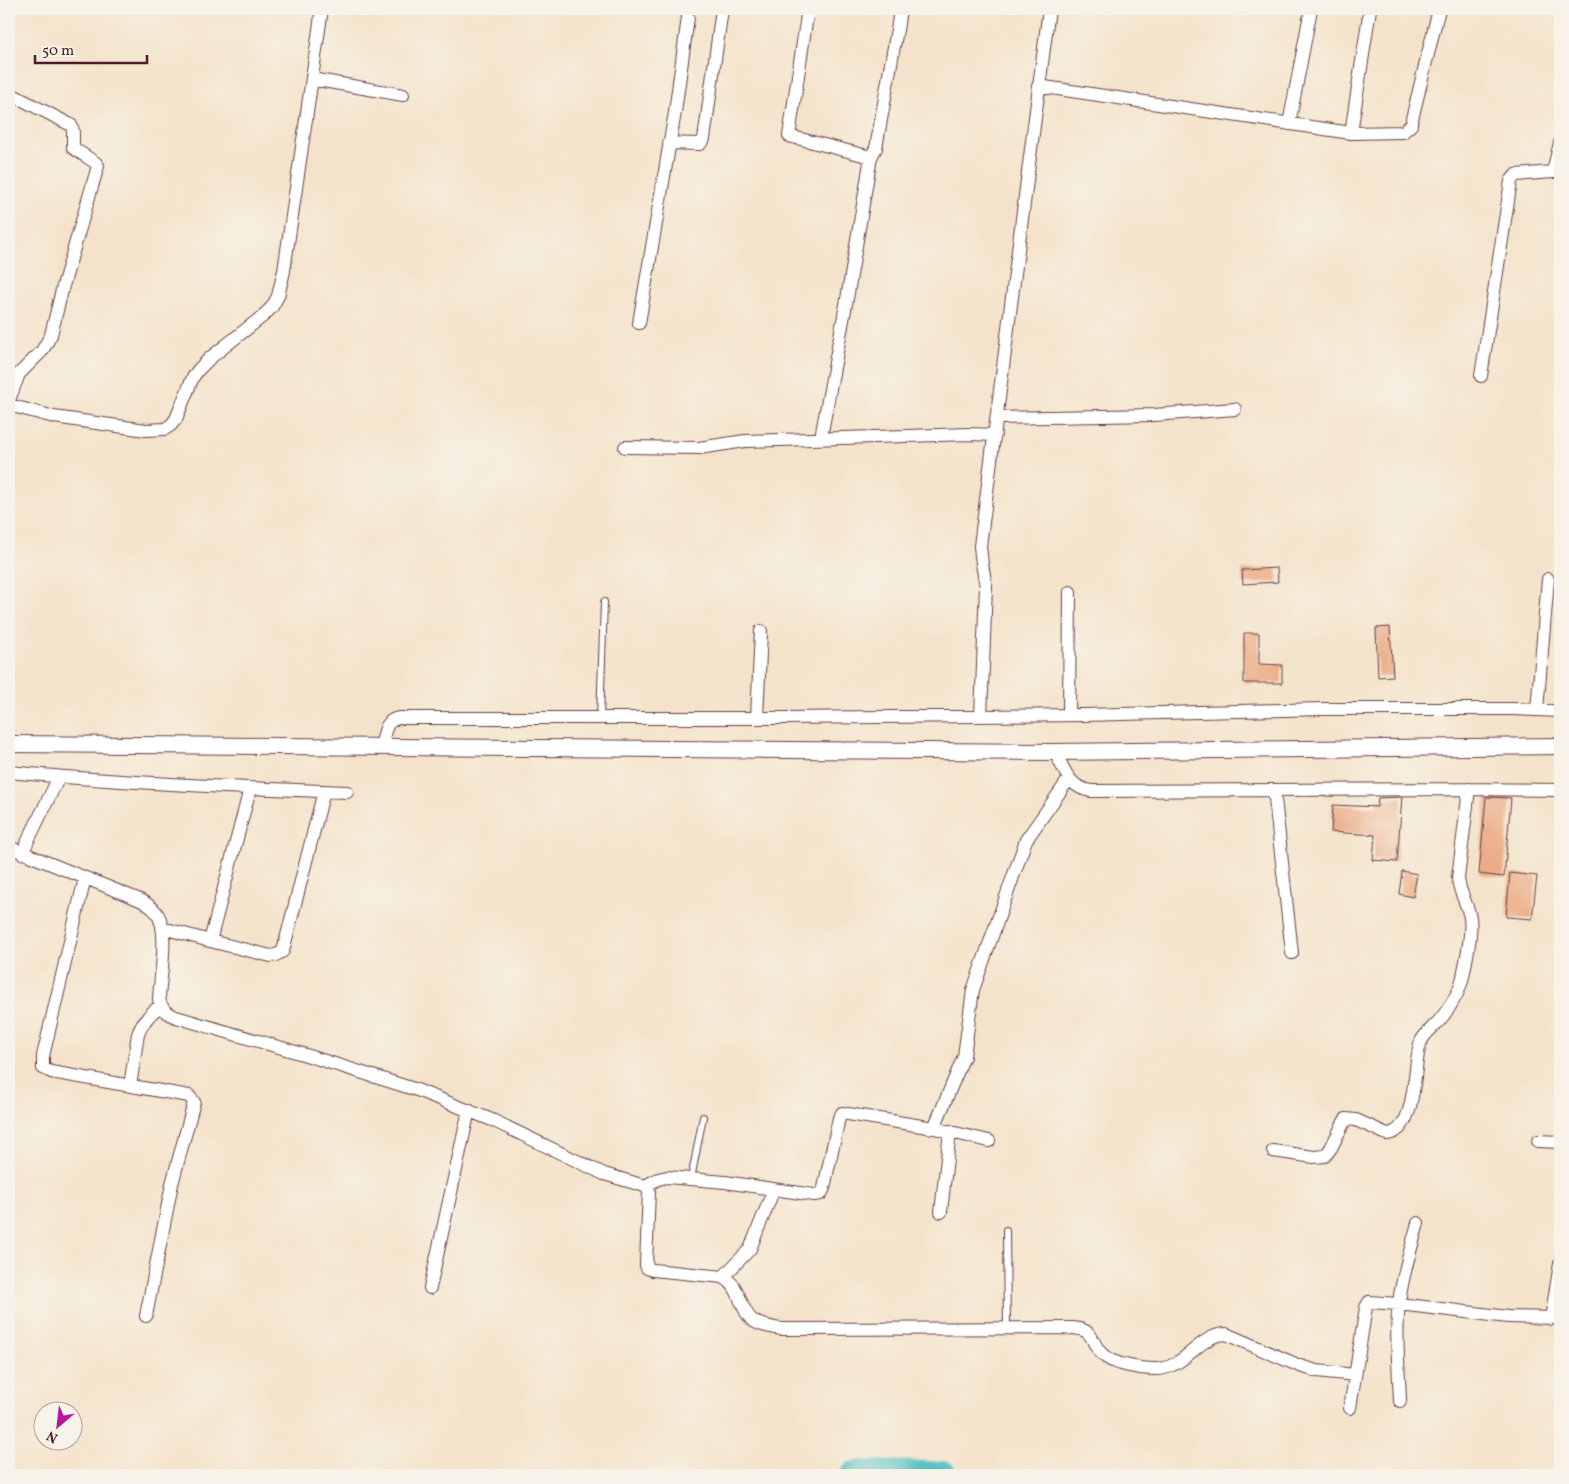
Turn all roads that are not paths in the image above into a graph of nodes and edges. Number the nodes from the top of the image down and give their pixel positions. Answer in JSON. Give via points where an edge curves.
{"nodes":[{"id":1,"x":322,"y":9,"type":"edge"},
{"id":2,"x":722,"y":9,"type":"edge"},
{"id":3,"x":808,"y":9,"type":"edge"},
{"id":4,"x":900,"y":9,"type":"edge"},
{"id":5,"x":1050,"y":9,"type":"edge"},
{"id":6,"x":1311,"y":9,"type":"edge"},
{"id":7,"x":1370,"y":9,"type":"edge"},
{"id":8,"x":1439,"y":9,"type":"edge"},
{"id":9,"x":688,"y":17,"type":"dead end"},
{"id":10,"x":312,"y":79,"type":"junction"},
{"id":11,"x":1039,"y":86,"type":"junction"},
{"id":12,"x":9,"y":93,"type":"edge"},
{"id":13,"x":403,"y":95,"type":"dead end"},
{"id":14,"x":1289,"y":124,"type":"junction"},
{"id":15,"x":1351,"y":133,"type":"junction"},
{"id":16,"x":670,"y":143,"type":"junction"},
{"id":17,"x":1560,"y":143,"type":"edge"},
{"id":18,"x":871,"y":157,"type":"junction"},
{"id":19,"x":639,"y":323,"type":"dead end"},
{"id":20,"x":1482,"y":376,"type":"dead end"},
{"id":21,"x":9,"y":400,"type":"edge"},
{"id":22,"x":9,"y":405,"type":"edge"},
{"id":23,"x":1235,"y":410,"type":"dead end"},
{"id":24,"x":997,"y":418,"type":"junction"},
{"id":25,"x":995,"y":434,"type":"junction"},
{"id":26,"x":821,"y":437,"type":"junction"},
{"id":27,"x":625,"y":447,"type":"dead end"},
{"id":28,"x":1548,"y":579,"type":"dead end"},
{"id":29,"x":1070,"y":592,"type":"dead end"},
{"id":30,"x":604,"y":602,"type":"dead end"},
{"id":31,"x":761,"y":630,"type":"dead end"},
{"id":32,"x":1537,"y":710,"type":"junction"},
{"id":33,"x":1560,"y":711,"type":"edge"},
{"id":34,"x":1069,"y":715,"type":"junction"},
{"id":35,"x":981,"y":716,"type":"junction"},
{"id":36,"x":600,"y":718,"type":"junction"},
{"id":37,"x":757,"y":718,"type":"junction"},
{"id":38,"x":9,"y":744,"type":"edge"},
{"id":39,"x":1560,"y":746,"type":"edge"},
{"id":40,"x":381,"y":747,"type":"junction"},
{"id":41,"x":1056,"y":752,"type":"junction"},
{"id":42,"x":9,"y":772,"type":"edge"},
{"id":43,"x":59,"y":777,"type":"junction"},
{"id":44,"x":1069,"y":780,"type":"junction"},
{"id":45,"x":250,"y":789,"type":"junction"},
{"id":46,"x":1469,"y":789,"type":"junction"},
{"id":47,"x":1274,"y":790,"type":"junction"},
{"id":48,"x":1560,"y":790,"type":"edge"},
{"id":49,"x":324,"y":791,"type":"junction"},
{"id":50,"x":347,"y":792,"type":"dead end"},
{"id":51,"x":9,"y":848,"type":"edge"},
{"id":52,"x":22,"y":853,"type":"junction"},
{"id":53,"x":85,"y":878,"type":"junction"},
{"id":54,"x":163,"y":928,"type":"junction"},
{"id":55,"x":210,"y":941,"type":"junction"},
{"id":56,"x":1292,"y":953,"type":"dead end"},
{"id":57,"x":161,"y":1005,"type":"junction"},
{"id":58,"x":130,"y":1086,"type":"junction"},
{"id":59,"x":469,"y":1110,"type":"junction"},
{"id":60,"x":703,"y":1117,"type":"dead end"},
{"id":61,"x":934,"y":1128,"type":"junction"},
{"id":62,"x":950,"y":1132,"type":"junction"},
{"id":63,"x":989,"y":1141,"type":"dead end"},
{"id":64,"x":1538,"y":1141,"type":"dead end"},
{"id":65,"x":1560,"y":1142,"type":"edge"},
{"id":66,"x":1273,"y":1151,"type":"dead end"},
{"id":67,"x":692,"y":1179,"type":"junction"},
{"id":68,"x":645,"y":1186,"type":"junction"},
{"id":69,"x":774,"y":1189,"type":"junction"},
{"id":70,"x":941,"y":1212,"type":"dead end"},
{"id":71,"x":1418,"y":1223,"type":"dead end"},
{"id":72,"x":1006,"y":1230,"type":"dead end"},
{"id":73,"x":1560,"y":1264,"type":"edge"},
{"id":74,"x":723,"y":1277,"type":"junction"},
{"id":75,"x":430,"y":1288,"type":"dead end"},
{"id":76,"x":1399,"y":1304,"type":"junction"},
{"id":77,"x":146,"y":1316,"type":"dead end"},
{"id":78,"x":1555,"y":1318,"type":"edge"},
{"id":79,"x":1007,"y":1328,"type":"junction"},
{"id":80,"x":1355,"y":1375,"type":"junction"},
{"id":81,"x":1400,"y":1401,"type":"dead end"},
{"id":82,"x":1350,"y":1408,"type":"dead end"}],
"edges":[{"from":1,"to":10,"type":"street"},
{"from":2,"to":16,"type":"street","via":[[704,139],[700,144]]},
{"from":3,"to":18,"type":"street","via":[[788,136]]},
{"from":4,"to":18,"type":"street","via":[[876,148]]},
{"from":5,"to":11,"type":"street"},
{"from":6,"to":14,"type":"street"},
{"from":7,"to":15,"type":"street"},
{"from":8,"to":15,"type":"street","via":[[1412,122],[1403,132]]},
{"from":9,"to":16,"type":"street"},
{"from":10,"to":13,"type":"street"},
{"from":10,"to":22,"type":"street","via":[[278,296],[263,316],[199,369],[171,425],[165,429],[146,430],[54,417]]},
{"from":11,"to":14,"type":"street"},
{"from":11,"to":24,"type":"street"},
{"from":12,"to":21,"type":"street","via":[[71,125],[73,148],[98,166],[51,335],[42,351],[19,374]]},
{"from":14,"to":15,"type":"street"},
{"from":16,"to":19,"type":"street"},
{"from":17,"to":20,"type":"street","via":[[1553,172],[1516,175],[1511,181]]},
{"from":18,"to":26,"type":"street"},
{"from":23,"to":24,"type":"street"},
{"from":24,"to":25,"type":"street"},
{"from":25,"to":26,"type":"street"},
{"from":25,"to":35,"type":"street","via":[[980,546],[986,586]]},
{"from":26,"to":27,"type":"street","via":[[745,441],[698,448]]},
{"from":28,"to":32,"type":"street"},
{"from":29,"to":34,"type":"street"},
{"from":30,"to":36,"type":"lane"},
{"from":31,"to":37,"type":"street"},
{"from":32,"to":33,"type":"street"},
{"from":32,"to":34,"type":"street","via":[[1322,709]]},
{"from":34,"to":35,"type":"street"},
{"from":35,"to":37,"type":"street"},
{"from":36,"to":37,"type":"street"},
{"from":36,"to":40,"type":"street","via":[[399,718],[388,723]]},
{"from":38,"to":40,"type":"street"},
{"from":39,"to":41,"type":"street"},
{"from":40,"to":41,"type":"street"},
{"from":41,"to":44,"type":"street"},
{"from":42,"to":43,"type":"street"},
{"from":43,"to":45,"type":"street"},
{"from":43,"to":52,"type":"street"},
{"from":44,"to":47,"type":"street","via":[[1078,788],[1091,791]]},
{"from":44,"to":61,"type":"street","via":[[1026,840],[973,990],[964,1056]]},
{"from":45,"to":49,"type":"street"},
{"from":45,"to":55,"type":"street"},
{"from":46,"to":47,"type":"street"},
{"from":46,"to":48,"type":"street"},
{"from":46,"to":66,"type":"street","via":[[1458,878],[1470,919],[1464,972],[1457,993],[1422,1040],[1405,1121],[1393,1134],[1387,1134],[1346,1119],[1328,1153],[1321,1157]]},
{"from":47,"to":56,"type":"street"},
{"from":49,"to":50,"type":"street"},
{"from":49,"to":55,"type":"street","via":[[283,951],[270,956]]},
{"from":51,"to":52,"type":"street"},
{"from":52,"to":53,"type":"street"},
{"from":53,"to":54,"type":"street","via":[[140,900],[156,911]]},
{"from":53,"to":58,"type":"street","via":[[43,1066],[51,1072]]},
{"from":54,"to":55,"type":"street"},
{"from":54,"to":57,"type":"street"},
{"from":57,"to":58,"type":"street","via":[[141,1027]]},
{"from":57,"to":59,"type":"street","via":[[176,1018],[316,1058]]},
{"from":58,"to":77,"type":"street","via":[[189,1096],[194,1102],[172,1184]]},
{"from":59,"to":68,"type":"street","via":[[604,1174]]},
{"from":59,"to":75,"type":"street"},
{"from":60,"to":67,"type":"lane"},
{"from":61,"to":62,"type":"street"},
{"from":61,"to":69,"type":"street","via":[[842,1113],[838,1118],[821,1194]]},
{"from":62,"to":63,"type":"street"},
{"from":62,"to":70,"type":"street"},
{"from":64,"to":65,"type":"street"},
{"from":67,"to":68,"type":"street","via":[[662,1178]]},
{"from":67,"to":69,"type":"street"},
{"from":68,"to":74,"type":"street","via":[[649,1191],[647,1268]]},
{"from":69,"to":74,"type":"street","via":[[750,1249]]},
{"from":71,"to":76,"type":"street"},
{"from":72,"to":79,"type":"lane"},
{"from":73,"to":78,"type":"street"},
{"from":74,"to":79,"type":"street","via":[[735,1288],[752,1319],[781,1329]]},
{"from":76,"to":78,"type":"street","via":[[1508,1317]]},
{"from":76,"to":80,"type":"street","via":[[1367,1303]]},
{"from":76,"to":81,"type":"street"},
{"from":79,"to":80,"type":"street","via":[[1080,1329],[1089,1333],[1107,1359],[1158,1369],[1174,1364],[1206,1339],[1226,1334],[1300,1366]]},
{"from":80,"to":82,"type":"street"}]}
